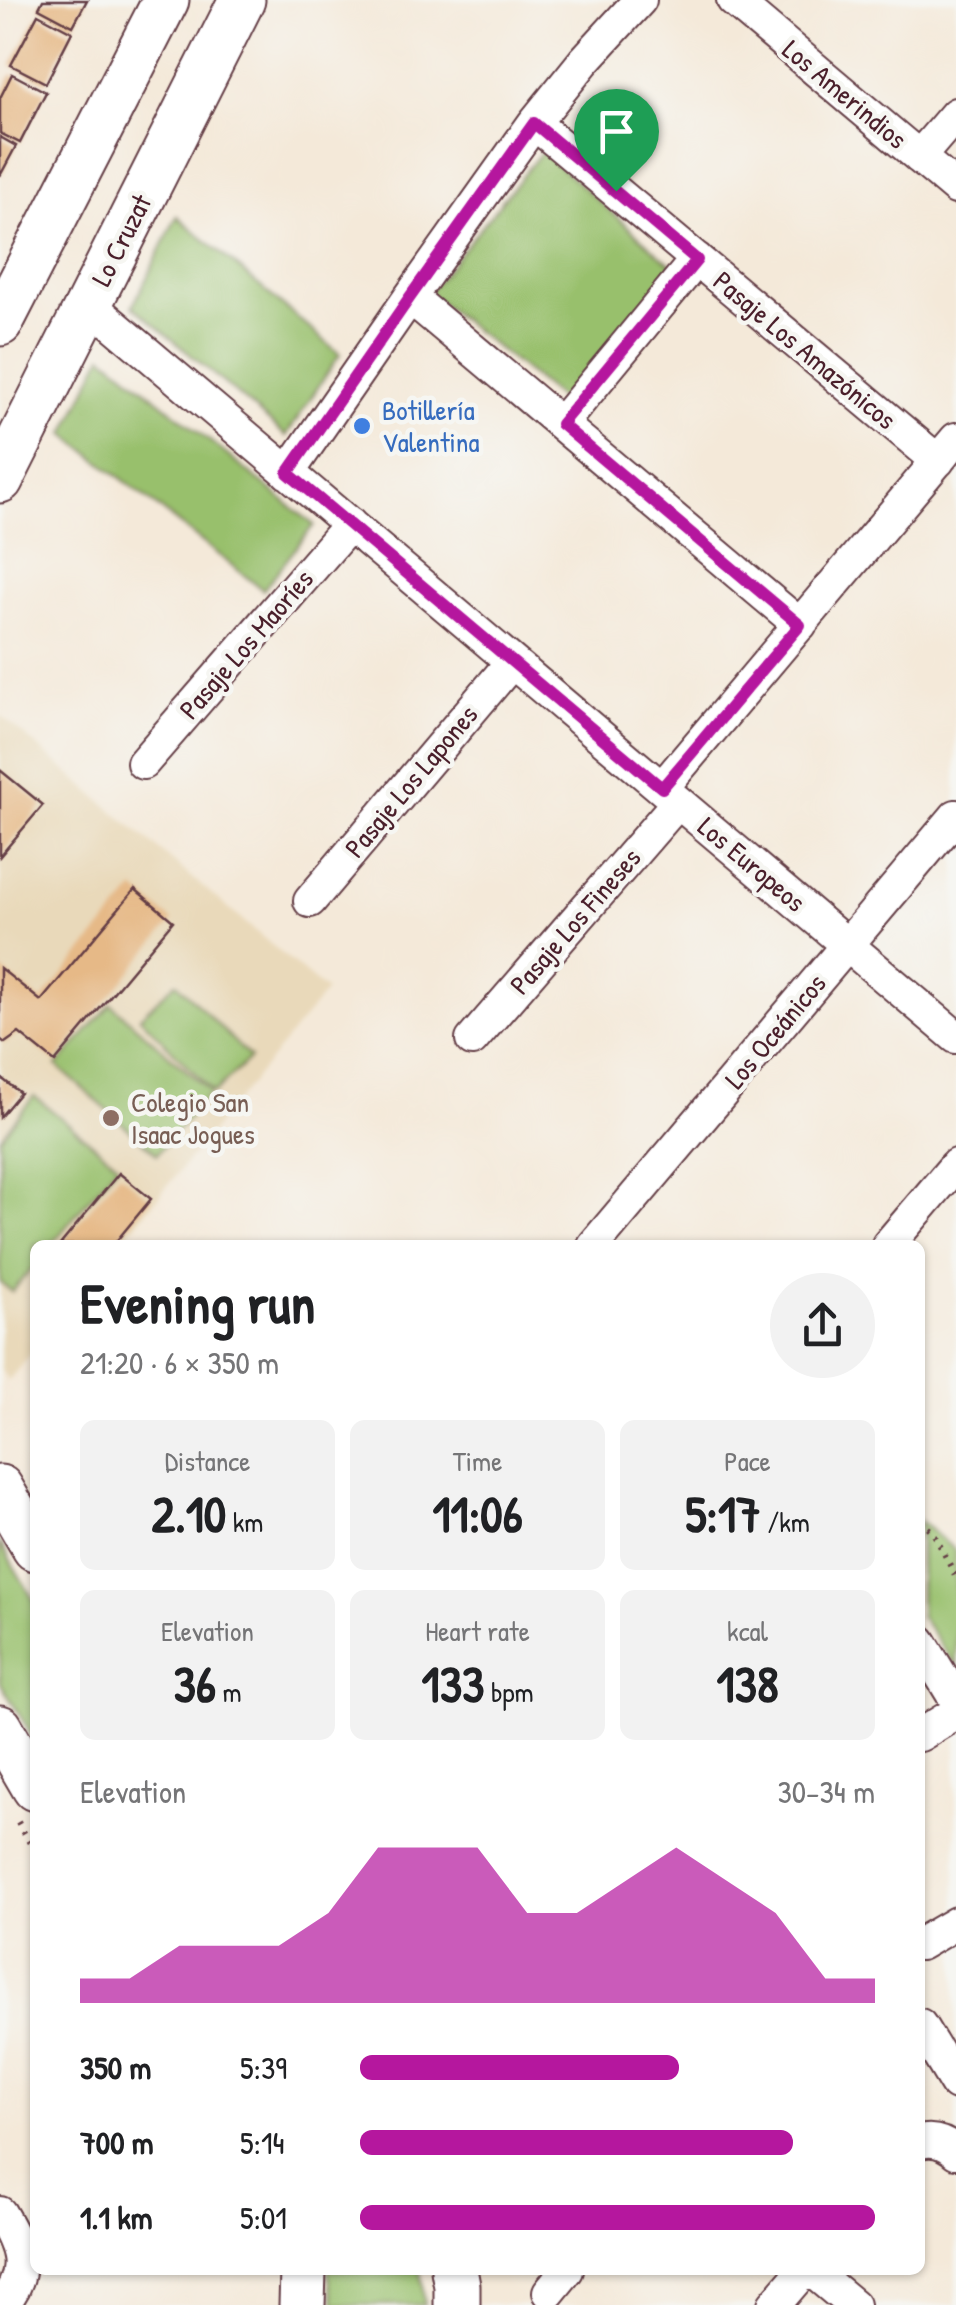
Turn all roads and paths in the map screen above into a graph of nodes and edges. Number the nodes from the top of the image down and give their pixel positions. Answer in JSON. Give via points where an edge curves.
{"nodes":[{"id":1,"x":166,"y":0,"type":"edge"},
{"id":2,"x":242,"y":0,"type":"edge"},
{"id":3,"x":640,"y":0,"type":"edge"},
{"id":4,"x":746,"y":4,"type":"edge"},
{"id":5,"x":956,"y":114,"type":"edge"},
{"id":6,"x":534,"y":123,"type":"junction"},
{"id":7,"x":919,"y":157,"type":"junction"},
{"id":8,"x":956,"y":188,"type":"edge"},
{"id":9,"x":697,"y":260,"type":"junction"},
{"id":10,"x":410,"y":297,"type":"junction"},
{"id":11,"x":89,"y":304,"type":"junction"},
{"id":12,"x":0,"y":324,"type":"edge"},
{"id":13,"x":561,"y":424,"type":"junction"},
{"id":14,"x":947,"y":450,"type":"edge"},
{"id":15,"x":288,"y":473,"type":"junction"},
{"id":16,"x":0,"y":480,"type":"edge"},
{"id":17,"x":350,"y":524,"type":"junction"},
{"id":18,"x":800,"y":625,"type":"junction"},
{"id":19,"x":512,"y":662,"type":"junction"},
{"id":20,"x":142,"y":764,"type":"dead end"},
{"id":21,"x":670,"y":795,"type":"junction"},
{"id":22,"x":956,"y":816,"type":"edge"},
{"id":23,"x":310,"y":901,"type":"dead end"},
{"id":24,"x":847,"y":945,"type":"junction"},
{"id":25,"x":956,"y":1037,"type":"edge"},
{"id":26,"x":472,"y":1040,"type":"dead end"},
{"id":27,"x":956,"y":1165,"type":"edge"},
{"id":28,"x":598,"y":1240,"type":"edge"},
{"id":29,"x":892,"y":1240,"type":"edge"},
{"id":30,"x":12,"y":1501,"type":"edge"},
{"id":31,"x":925,"y":1525,"type":"edge"},
{"id":32,"x":30,"y":1538,"type":"edge"},
{"id":33,"x":956,"y":1577,"type":"edge"},
{"id":34,"x":925,"y":1649,"type":"edge"},
{"id":35,"x":956,"y":1700,"type":"edge"},
{"id":36,"x":956,"y":1714,"type":"edge"},
{"id":37,"x":0,"y":1728,"type":"edge"},
{"id":38,"x":925,"y":1731,"type":"edge"},
{"id":39,"x":30,"y":1779,"type":"edge"},
{"id":40,"x":956,"y":1923,"type":"edge"},
{"id":41,"x":925,"y":1941,"type":"edge"},
{"id":42,"x":925,"y":2033,"type":"edge"},
{"id":43,"x":956,"y":2084,"type":"edge"},
{"id":44,"x":925,"y":2142,"type":"edge"},
{"id":45,"x":956,"y":2152,"type":"edge"},
{"id":46,"x":0,"y":2213,"type":"edge"},
{"id":47,"x":304,"y":2275,"type":"edge"},
{"id":48,"x":455,"y":2275,"type":"edge"},
{"id":49,"x":802,"y":2275,"type":"edge"},
{"id":50,"x":814,"y":2275,"type":"edge"},
{"id":51,"x":2,"y":2305,"type":"edge"},
{"id":52,"x":302,"y":2305,"type":"edge"},
{"id":53,"x":458,"y":2305,"type":"edge"},
{"id":54,"x":774,"y":2305,"type":"edge"},
{"id":55,"x":853,"y":2305,"type":"edge"}],
"edges":[{"from":1,"to":12,"type":"main road"},
{"from":2,"to":11,"type":"main road","name":"Lo Cruzat"},
{"from":3,"to":6,"type":"street"},
{"from":4,"to":7,"type":"street","name":"Los Amerindios"},
{"from":5,"to":7,"type":"street"},
{"from":6,"to":9,"type":"street","name":"Pasaje Los Amazónicos"},
{"from":6,"to":10,"type":"street"},
{"from":7,"to":8,"type":"street","name":"Los Amerindios"},
{"from":9,"to":13,"type":"street"},
{"from":9,"to":14,"type":"street","name":"Pasaje Los Amazónicos"},
{"from":10,"to":13,"type":"street"},
{"from":10,"to":15,"type":"street"},
{"from":11,"to":15,"type":"street","name":"Los Europeos"},
{"from":11,"to":16,"type":"main road","name":"Lo Cruzat"},
{"from":13,"to":18,"type":"street"},
{"from":14,"to":18,"type":"street","name":"Pasaje Los Fineses"},
{"from":15,"to":17,"type":"street","name":"Los Europeos"},
{"from":17,"to":19,"type":"street","name":"Los Europeos"},
{"from":17,"to":20,"type":"street","name":"Pasaje Los Maoríes"},
{"from":18,"to":21,"type":"street","name":"Pasaje Los Fineses"},
{"from":19,"to":21,"type":"street","name":"Los Europeos"},
{"from":19,"to":23,"type":"street","name":"Pasaje Los Lapones"},
{"from":21,"to":24,"type":"street","name":"Los Europeos"},
{"from":21,"to":26,"type":"street","name":"Pasaje Los Fineses"},
{"from":22,"to":24,"type":"street","name":"Los Oceánicos"},
{"from":24,"to":25,"type":"street","name":"Los Europeos"},
{"from":24,"to":28,"type":"street","name":"Los Oceánicos"},
{"from":27,"to":29,"type":"street"},
{"from":30,"to":32,"type":"main road"},
{"from":31,"to":33,"type":"path"},
{"from":34,"to":35,"type":"street"},
{"from":36,"to":38,"type":"street"},
{"from":37,"to":39,"type":"main road"},
{"from":40,"to":41,"type":"street"},
{"from":42,"to":43,"type":"street"},
{"from":44,"to":45,"type":"street"},
{"from":46,"to":51,"type":"street","via":[[20,2264]]},
{"from":47,"to":52,"type":"main road"},
{"from":48,"to":53,"type":"main road"},
{"from":49,"to":54,"type":"street"},
{"from":50,"to":55,"type":"street"}]}
